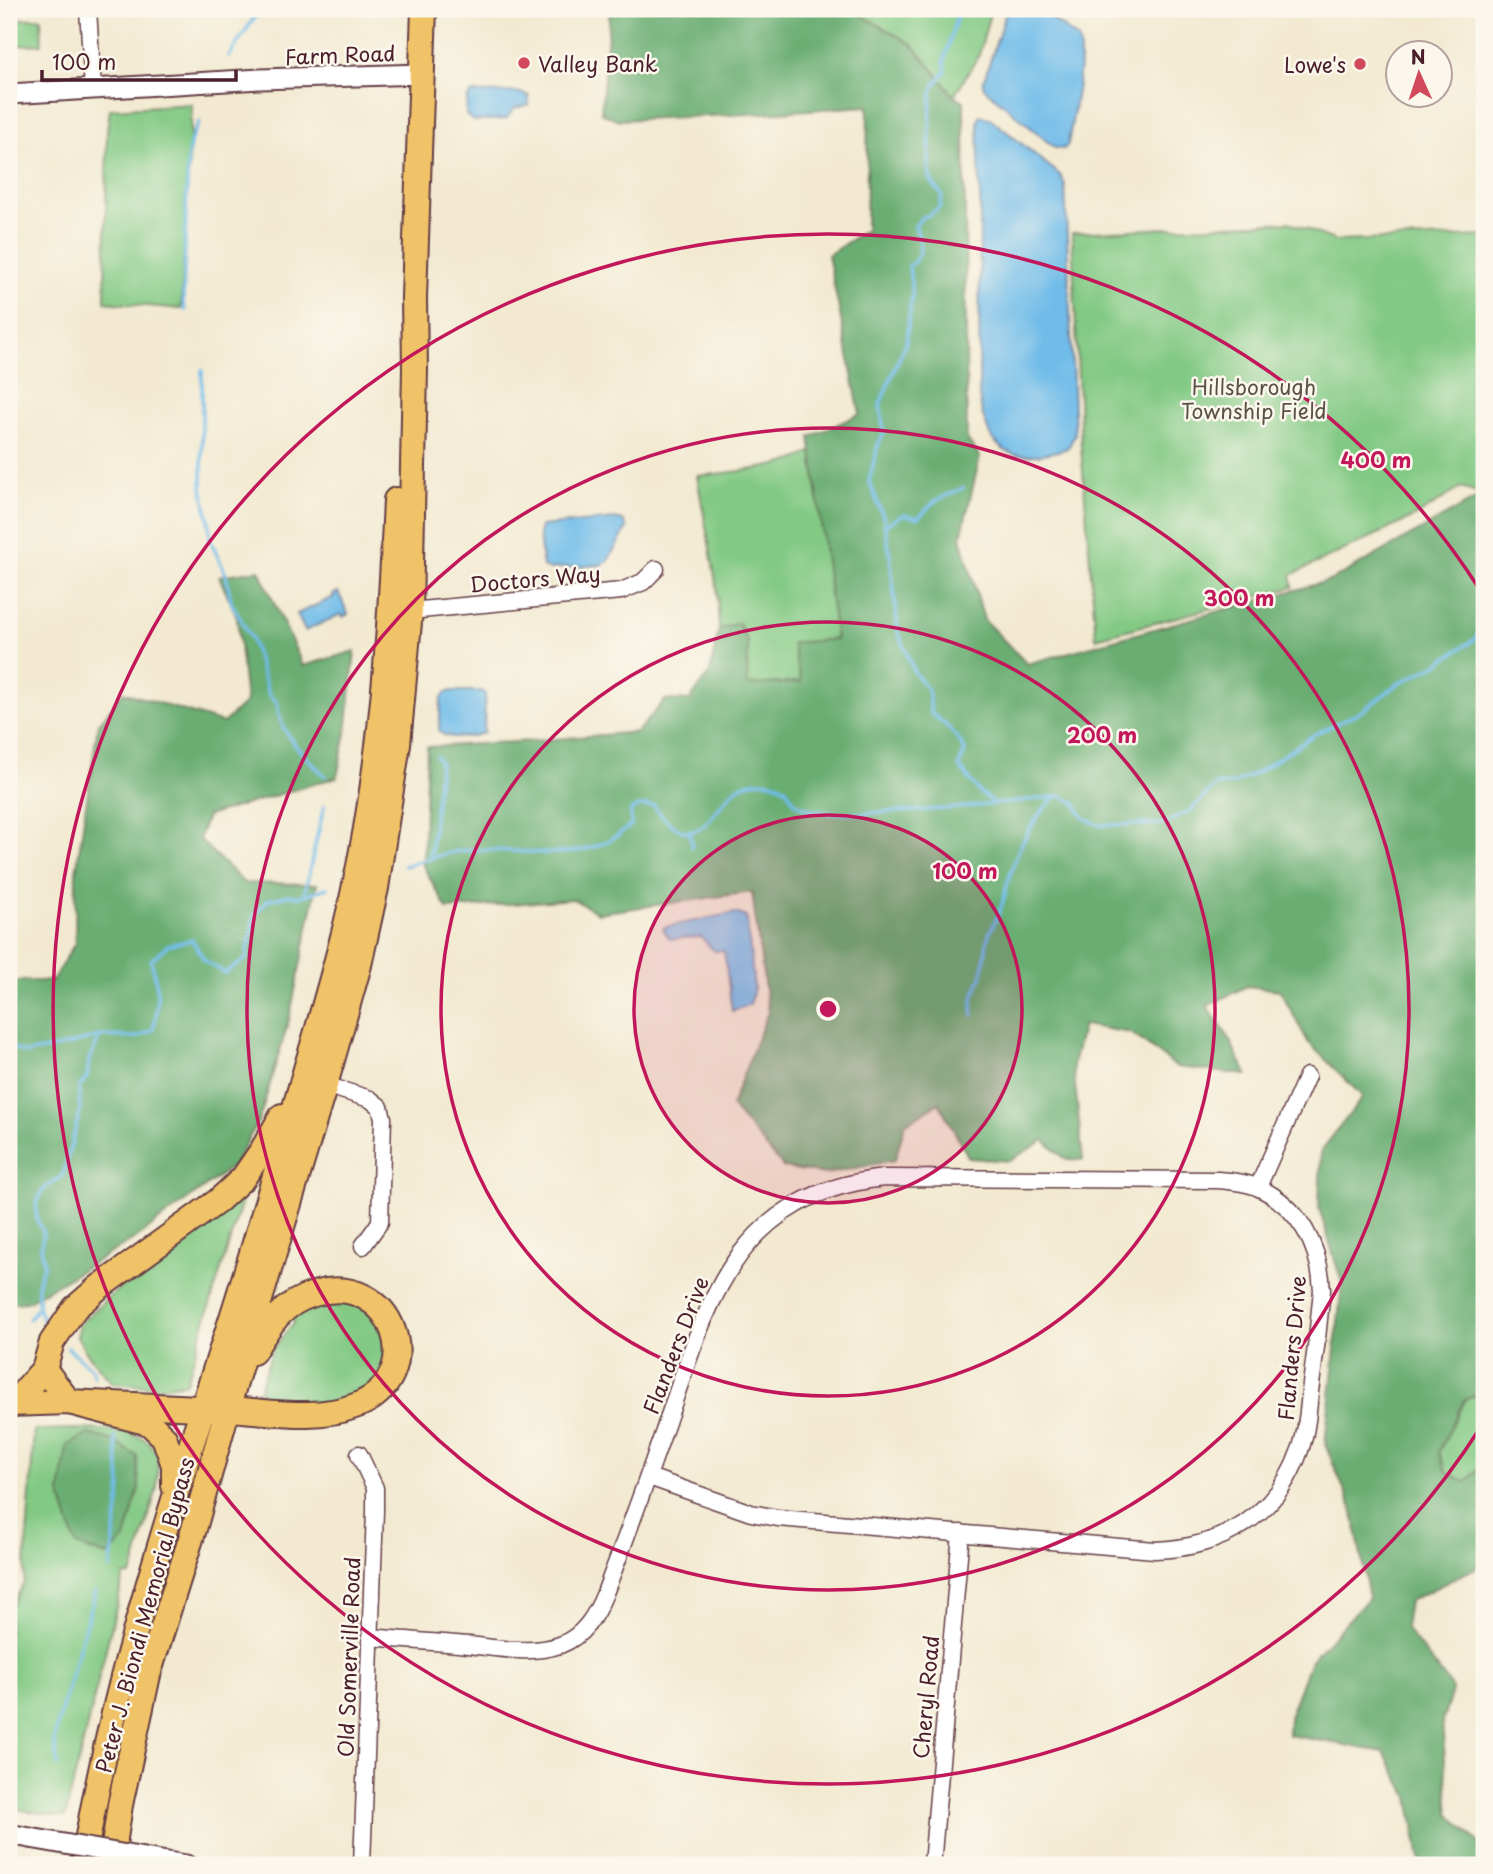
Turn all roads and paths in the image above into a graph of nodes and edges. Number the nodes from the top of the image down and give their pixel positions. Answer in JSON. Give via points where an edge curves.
{"nodes":[{"id":1,"x":88,"y":9,"type":"edge"},
{"id":2,"x":424,"y":9,"type":"edge"},
{"id":3,"x":422,"y":74,"type":"junction"},
{"id":4,"x":93,"y":90,"type":"junction"},
{"id":5,"x":9,"y":94,"type":"edge"},
{"id":6,"x":414,"y":297,"type":"junction"},
{"id":7,"x":656,"y":569,"type":"dead end"},
{"id":8,"x":410,"y":611,"type":"junction"},
{"id":9,"x":1307,"y":1076,"type":"dead end"},
{"id":10,"x":314,"y":1082,"type":"junction"},
{"id":11,"x":1258,"y":1187,"type":"junction"},
{"id":12,"x":363,"y":1246,"type":"dead end"},
{"id":13,"x":44,"y":1369,"type":"junction"},
{"id":14,"x":235,"y":1382,"type":"junction"},
{"id":15,"x":69,"y":1402,"type":"junction"},
{"id":16,"x":11,"y":1404,"type":"edge"},
{"id":17,"x":202,"y":1408,"type":"junction"},
{"id":18,"x":227,"y":1409,"type":"junction"},
{"id":19,"x":359,"y":1454,"type":"dead end"},
{"id":20,"x":649,"y":1477,"type":"junction"},
{"id":21,"x":174,"y":1504,"type":"junction"},
{"id":22,"x":961,"y":1534,"type":"junction"},
{"id":23,"x":370,"y":1637,"type":"junction"},
{"id":24,"x":9,"y":1834,"type":"edge"},
{"id":25,"x":177,"y":1864,"type":"edge"},
{"id":26,"x":83,"y":1865,"type":"edge"},
{"id":27,"x":111,"y":1865,"type":"edge"},
{"id":28,"x":362,"y":1865,"type":"edge"},
{"id":29,"x":932,"y":1865,"type":"edge"}],
"edges":[{"from":1,"to":4,"type":"street"},
{"from":2,"to":3,"type":"main road"},
{"from":3,"to":4,"type":"street","name":"Farm Road"},
{"from":3,"to":6,"type":"main road"},
{"from":4,"to":5,"type":"street","name":"Farm Road"},
{"from":6,"to":8,"type":"main road"},
{"from":6,"to":10,"type":"main road","via":[[399,442],[380,740],[352,898],[322,1017]]},
{"from":7,"to":8,"type":"street","name":"Doctors Way","via":[[643,582],[621,591]]},
{"from":8,"to":10,"type":"main road","via":[[398,744],[376,888],[359,965]]},
{"from":9,"to":11,"type":"street"},
{"from":10,"to":12,"type":"street","via":[[370,1099],[380,1107],[380,1222]]},
{"from":10,"to":13,"type":"main road","via":[[243,1178],[75,1308],[52,1342]]},
{"from":10,"to":14,"type":"main road"},
{"from":10,"to":17,"type":"main road","name":"Peter J. Biondi Memorial Bypass"},
{"from":11,"to":20,"type":"street","name":"Flanders Drive","via":[[1216,1180],[884,1178],[854,1182],[814,1196],[770,1223],[749,1242],[722,1279]]},
{"from":11,"to":22,"type":"street","name":"Flanders Drive","via":[[1293,1213],[1311,1241],[1321,1269],[1306,1427],[1301,1450],[1276,1496],[1242,1526],[1219,1538],[1176,1549]]},
{"from":13,"to":15,"type":"main road"},
{"from":13,"to":16,"type":"main road"},
{"from":14,"to":18,"type":"main road","name":"Peter J. Biondi Memorial Bypass"},
{"from":14,"to":18,"type":"main road","via":[[279,1315],[307,1296],[326,1290],[362,1294],[378,1305],[396,1333],[394,1367],[386,1384],[358,1405],[325,1413]]},
{"from":15,"to":16,"type":"main road"},
{"from":15,"to":17,"type":"main road"},
{"from":15,"to":21,"type":"main road","via":[[149,1423],[164,1437],[174,1465]]},
{"from":17,"to":18,"type":"main road"},
{"from":17,"to":21,"type":"main road","name":"Peter J. Biondi Memorial Bypass"},
{"from":18,"to":27,"type":"main road","name":"Peter J. Biondi Memorial Bypass","via":[[148,1675]]},
{"from":19,"to":23,"type":"street","name":"Old Somerville Road","via":[[375,1488]]},
{"from":20,"to":22,"type":"street","name":"Flanders Drive","via":[[778,1518]]},
{"from":20,"to":23,"type":"street","name":"Flanders Drive","via":[[598,1610],[576,1636],[541,1650]]},
{"from":21,"to":26,"type":"main road","name":"Peter J. Biondi Memorial Bypass","via":[[114,1707]]},
{"from":22,"to":29,"type":"street","name":"Cheryl Road"},
{"from":23,"to":28,"type":"street","name":"Old Somerville Road"},
{"from":24,"to":25,"type":"street","bridge":true}]}
